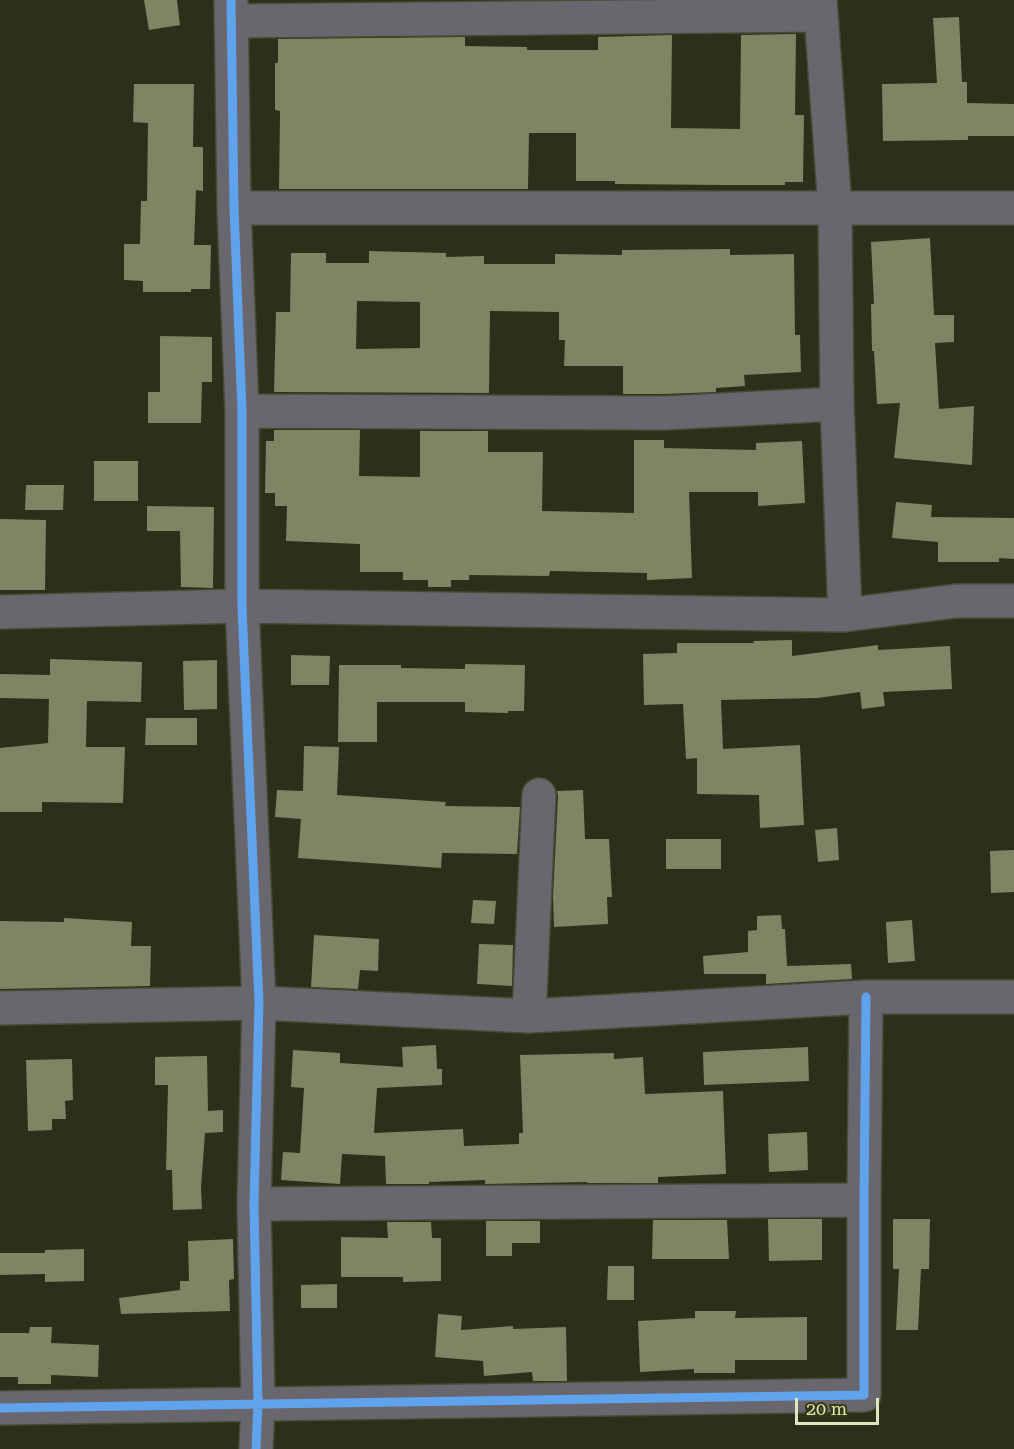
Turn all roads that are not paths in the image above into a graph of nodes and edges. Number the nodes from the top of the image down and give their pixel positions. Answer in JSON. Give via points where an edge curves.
{"nodes":[{"id":1,"x":820,"y":8,"type":"edge"},
{"id":2,"x":231,"y":10,"type":"edge"},
{"id":3,"x":234,"y":208,"type":"junction"},
{"id":4,"x":835,"y":208,"type":"junction"},
{"id":5,"x":1014,"y":208,"type":"edge"},
{"id":6,"x":837,"y":404,"type":"junction"},
{"id":7,"x":242,"y":411,"type":"junction"},
{"id":8,"x":1014,"y":602,"type":"edge"},
{"id":9,"x":242,"y":606,"type":"junction"},
{"id":10,"x":0,"y":612,"type":"edge"},
{"id":11,"x":845,"y":615,"type":"junction"},
{"id":12,"x":539,"y":795,"type":"dead end"},
{"id":13,"x":866,"y":997,"type":"junction"},
{"id":14,"x":1014,"y":997,"type":"edge"},
{"id":15,"x":259,"y":1003,"type":"junction"},
{"id":16,"x":0,"y":1008,"type":"edge"},
{"id":17,"x":529,"y":1016,"type":"junction"},
{"id":18,"x":864,"y":1200,"type":"junction"},
{"id":19,"x":254,"y":1204,"type":"junction"},
{"id":20,"x":258,"y":1403,"type":"junction"},
{"id":21,"x":0,"y":1408,"type":"edge"},
{"id":22,"x":256,"y":1449,"type":"edge"}],
"edges":[{"from":1,"to":2,"type":"street"},
{"from":1,"to":4,"type":"street"},
{"from":2,"to":3,"type":"street"},
{"from":3,"to":4,"type":"street"},
{"from":3,"to":7,"type":"street"},
{"from":4,"to":5,"type":"street"},
{"from":4,"to":6,"type":"street"},
{"from":6,"to":7,"type":"street","via":[[665,413]]},
{"from":6,"to":11,"type":"street"},
{"from":7,"to":9,"type":"street"},
{"from":8,"to":11,"type":"street","via":[[956,601]]},
{"from":9,"to":10,"type":"street"},
{"from":9,"to":11,"type":"street"},
{"from":9,"to":15,"type":"street"},
{"from":12,"to":17,"type":"street"},
{"from":13,"to":14,"type":"street"},
{"from":13,"to":17,"type":"street"},
{"from":13,"to":18,"type":"street"},
{"from":15,"to":16,"type":"street"},
{"from":15,"to":17,"type":"street"},
{"from":15,"to":19,"type":"street"},
{"from":18,"to":19,"type":"street"},
{"from":18,"to":20,"type":"street","via":[[864,1395]]},
{"from":19,"to":20,"type":"street"},
{"from":20,"to":21,"type":"street"},
{"from":20,"to":22,"type":"street"}]}
